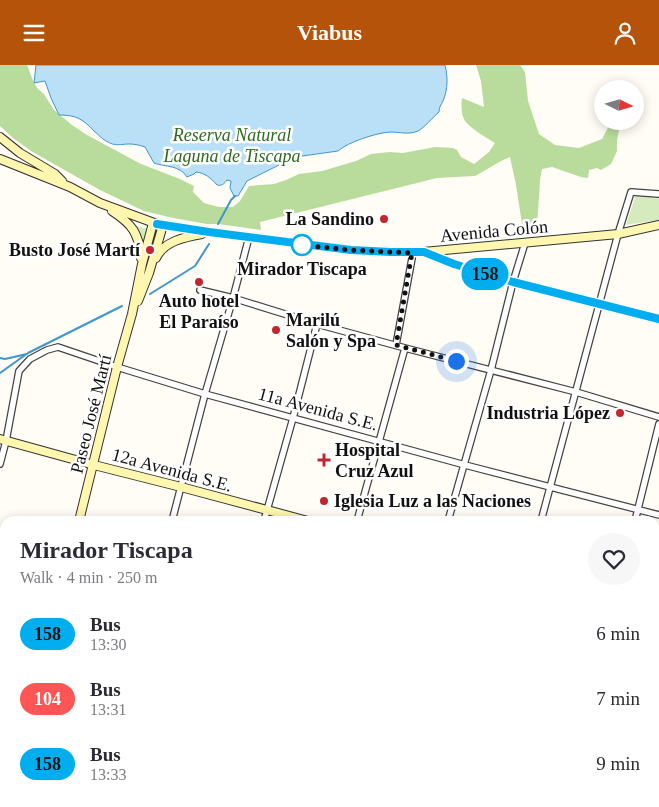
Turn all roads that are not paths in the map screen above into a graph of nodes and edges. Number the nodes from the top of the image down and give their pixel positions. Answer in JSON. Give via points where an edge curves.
{"nodes":[{"id":1,"x":0,"y":137,"type":"edge"},
{"id":2,"x":0,"y":159,"type":"edge"},
{"id":3,"x":70,"y":187,"type":"junction"},
{"id":4,"x":659,"y":194,"type":"edge"},
{"id":5,"x":100,"y":203,"type":"junction"},
{"id":6,"x":153,"y":223,"type":"junction"},
{"id":7,"x":163,"y":225,"type":"junction"},
{"id":8,"x":659,"y":225,"type":"edge"},
{"id":9,"x":209,"y":232,"type":"junction"},
{"id":10,"x":618,"y":235,"type":"junction"},
{"id":11,"x":249,"y":237,"type":"junction"},
{"id":12,"x":525,"y":243,"type":"junction"},
{"id":13,"x":424,"y":252,"type":"junction"},
{"id":14,"x":412,"y":253,"type":"junction"},
{"id":15,"x":142,"y":264,"type":"junction"},
{"id":16,"x":149,"y":273,"type":"junction"},
{"id":17,"x":513,"y":282,"type":"junction"},
{"id":18,"x":200,"y":290,"type":"dead end"},
{"id":19,"x":233,"y":298,"type":"junction"},
{"id":20,"x":599,"y":303,"type":"junction"},
{"id":21,"x":132,"y":314,"type":"junction"},
{"id":22,"x":659,"y":319,"type":"edge"},
{"id":23,"x":317,"y":324,"type":"junction"},
{"id":24,"x":396,"y":345,"type":"junction"},
{"id":25,"x":405,"y":348,"type":"junction"},
{"id":26,"x":117,"y":367,"type":"junction"},
{"id":27,"x":491,"y":371,"type":"junction"},
{"id":28,"x":576,"y":392,"type":"junction"},
{"id":29,"x":205,"y":394,"type":"junction"},
{"id":30,"x":659,"y":417,"type":"edge"},
{"id":31,"x":293,"y":418,"type":"junction"},
{"id":32,"x":659,"y":425,"type":"edge"},
{"id":33,"x":3,"y":440,"type":"edge"},
{"id":34,"x":379,"y":441,"type":"junction"},
{"id":35,"x":0,"y":464,"type":"edge"},
{"id":36,"x":94,"y":465,"type":"junction"},
{"id":37,"x":465,"y":465,"type":"junction"},
{"id":38,"x":181,"y":487,"type":"junction"},
{"id":39,"x":550,"y":487,"type":"junction"},
{"id":40,"x":638,"y":509,"type":"junction"},
{"id":41,"x":266,"y":510,"type":"junction"},
{"id":42,"x":659,"y":515,"type":"edge"},
{"id":43,"x":80,"y":516,"type":"edge"},
{"id":44,"x":173,"y":516,"type":"edge"},
{"id":45,"x":265,"y":516,"type":"edge"},
{"id":46,"x":289,"y":516,"type":"edge"},
{"id":47,"x":358,"y":516,"type":"edge"},
{"id":48,"x":450,"y":516,"type":"edge"},
{"id":49,"x":543,"y":516,"type":"edge"},
{"id":50,"x":636,"y":516,"type":"edge"}],
"edges":[{"from":1,"to":3,"type":"main road","name":"Avenida Colón"},
{"from":2,"to":3,"type":"main road","name":"Avenida Colón"},
{"from":3,"to":5,"type":"main road","name":"Avenida Colón"},
{"from":4,"to":10,"type":"street","via":[[631,192]]},
{"from":5,"to":6,"type":"main road","name":"Avenida Colón"},
{"from":5,"to":15,"type":"main road","via":[[129,224],[138,240]]},
{"from":6,"to":7,"type":"main road","name":"Avenida Colón"},
{"from":6,"to":15,"type":"main road","name":"Paseo José Martí"},
{"from":7,"to":9,"type":"main road","name":"Avenida Colón"},
{"from":7,"to":16,"type":"main road","name":"Paseo José Martí"},
{"from":8,"to":10,"type":"main road","name":"Avenida Colón"},
{"from":9,"to":11,"type":"main road","name":"Avenida Colón"},
{"from":9,"to":16,"type":"main road","via":[[166,245],[158,253]]},
{"from":10,"to":12,"type":"main road","name":"Avenida Colón"},
{"from":10,"to":20,"type":"street"},
{"from":11,"to":14,"type":"main road","name":"Avenida Colón","via":[[351,250]]},
{"from":11,"to":19,"type":"street"},
{"from":12,"to":13,"type":"main road","name":"Avenida Colón"},
{"from":12,"to":17,"type":"street"},
{"from":13,"to":14,"type":"main road","name":"Avenida Colón"},
{"from":13,"to":17,"type":"street"},
{"from":14,"to":24,"type":"street"},
{"from":15,"to":21,"type":"main road","name":"Paseo José Martí"},
{"from":16,"to":21,"type":"main road","name":"Paseo José Martí"},
{"from":17,"to":20,"type":"street"},
{"from":17,"to":27,"type":"street"},
{"from":18,"to":19,"type":"street"},
{"from":19,"to":23,"type":"street"},
{"from":19,"to":29,"type":"street"},
{"from":20,"to":22,"type":"street"},
{"from":20,"to":28,"type":"street"},
{"from":21,"to":26,"type":"main road","name":"Paseo José Martí"},
{"from":23,"to":24,"type":"street"},
{"from":23,"to":31,"type":"street"},
{"from":24,"to":25,"type":"street"},
{"from":25,"to":27,"type":"street"},
{"from":25,"to":34,"type":"street"},
{"from":26,"to":29,"type":"street","name":"11a Avenida S.E."},
{"from":26,"to":33,"type":"street","name":"11a Avenida S.E.","via":[[58,347],[30,359],[19,371]]},
{"from":26,"to":36,"type":"main road","name":"Paseo José Martí"},
{"from":27,"to":28,"type":"street"},
{"from":27,"to":37,"type":"street"},
{"from":28,"to":30,"type":"street"},
{"from":28,"to":39,"type":"street"},
{"from":29,"to":31,"type":"street","name":"11a Avenida S.E."},
{"from":29,"to":38,"type":"street"},
{"from":31,"to":34,"type":"street","name":"11a Avenida S.E."},
{"from":31,"to":41,"type":"street"},
{"from":32,"to":40,"type":"street"},
{"from":33,"to":35,"type":"street"},
{"from":33,"to":36,"type":"main road","name":"12a Avenida S.E."},
{"from":34,"to":37,"type":"street","name":"11a Avenida S.E."},
{"from":34,"to":47,"type":"street"},
{"from":36,"to":38,"type":"main road","name":"12a Avenida S.E."},
{"from":36,"to":43,"type":"main road","name":"Paseo José Martí"},
{"from":37,"to":39,"type":"street","name":"11a Avenida S.E."},
{"from":37,"to":48,"type":"street"},
{"from":38,"to":41,"type":"main road","name":"12a Avenida S.E."},
{"from":38,"to":44,"type":"street"},
{"from":39,"to":40,"type":"street","name":"11a Avenida S.E."},
{"from":39,"to":49,"type":"street"},
{"from":40,"to":42,"type":"street","name":"11a Avenida S.E."},
{"from":40,"to":50,"type":"street"},
{"from":41,"to":45,"type":"street"},
{"from":41,"to":46,"type":"main road","name":"12a Avenida S.E."}]}
